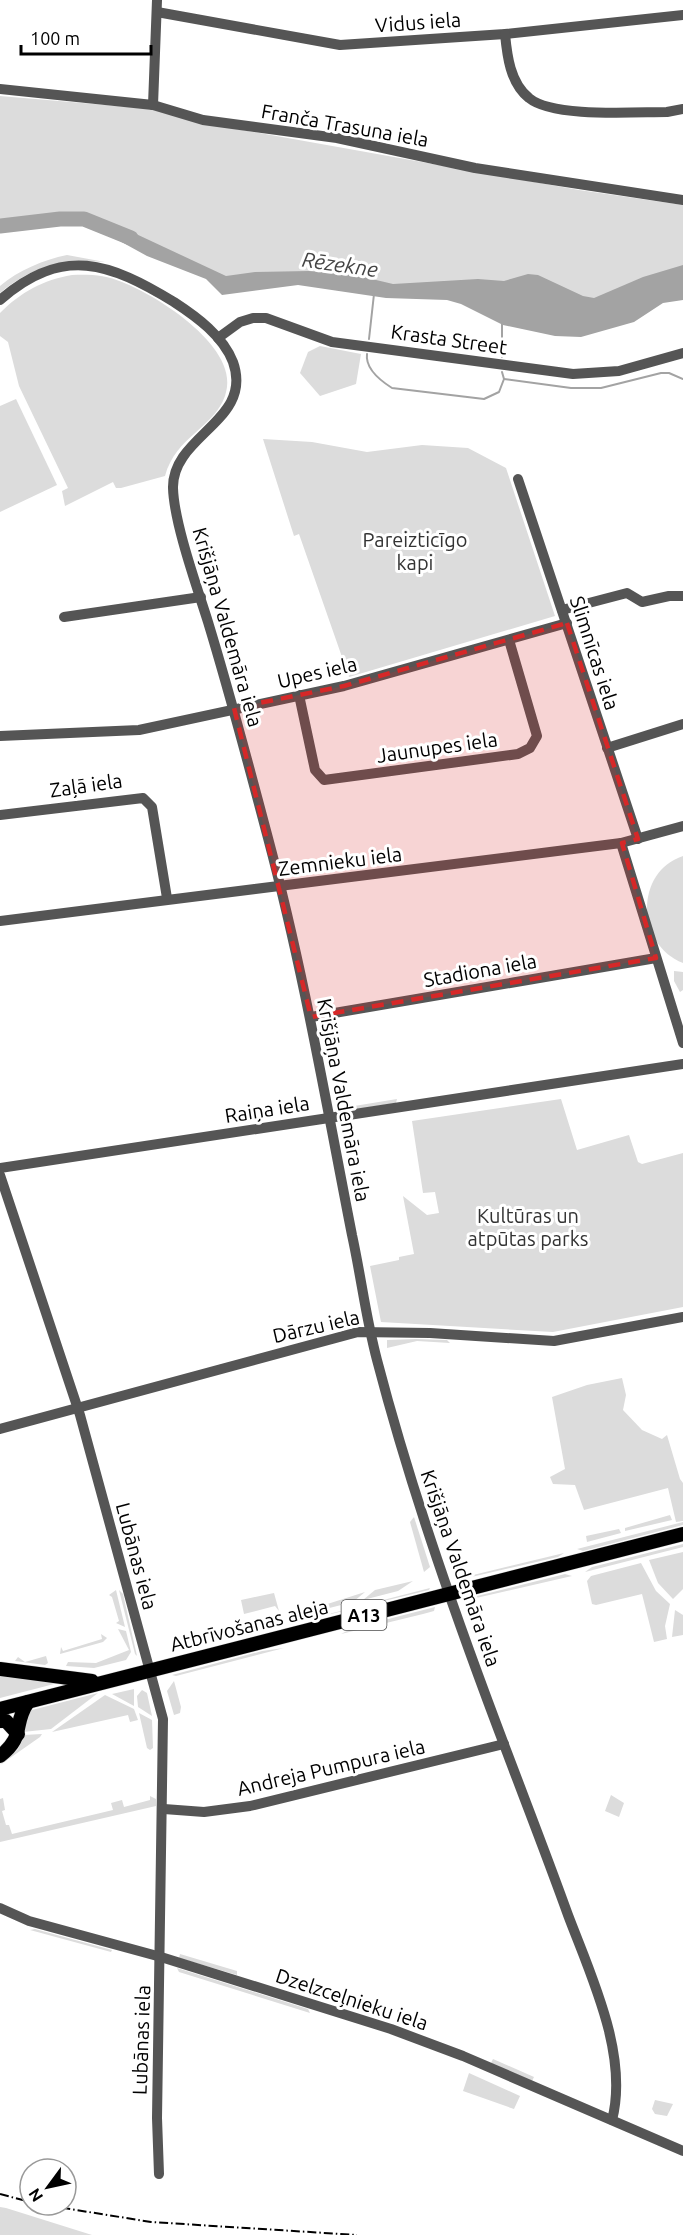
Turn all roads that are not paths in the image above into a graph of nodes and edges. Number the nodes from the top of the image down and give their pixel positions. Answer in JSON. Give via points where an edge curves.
{"nodes":[{"id":1,"x":157,"y":0,"type":"edge"},
{"id":2,"x":157,"y":12,"type":"junction"},
{"id":3,"x":683,"y":15,"type":"edge"},
{"id":4,"x":505,"y":34,"type":"junction"},
{"id":5,"x":0,"y":90,"type":"edge"},
{"id":6,"x":153,"y":105,"type":"junction"},
{"id":7,"x":683,"y":109,"type":"edge"},
{"id":8,"x":683,"y":200,"type":"edge"},
{"id":9,"x":0,"y":300,"type":"edge"},
{"id":10,"x":218,"y":338,"type":"junction"},
{"id":11,"x":683,"y":353,"type":"edge"},
{"id":12,"x":518,"y":479,"type":"dead end"},
{"id":13,"x":683,"y":596,"type":"edge"},
{"id":14,"x":201,"y":597,"type":"junction"},
{"id":15,"x":562,"y":610,"type":"junction"},
{"id":16,"x":64,"y":617,"type":"dead end"},
{"id":17,"x":567,"y":623,"type":"junction"},
{"id":18,"x":508,"y":640,"type":"junction"},
{"id":19,"x":299,"y":694,"type":"junction"},
{"id":20,"x":234,"y":708,"type":"junction"},
{"id":21,"x":683,"y":724,"type":"edge"},
{"id":22,"x":0,"y":736,"type":"edge"},
{"id":23,"x":608,"y":748,"type":"junction"},
{"id":24,"x":0,"y":815,"type":"edge"},
{"id":25,"x":683,"y":826,"type":"edge"},
{"id":26,"x":638,"y":839,"type":"junction"},
{"id":27,"x":621,"y":843,"type":"junction"},
{"id":28,"x":281,"y":887,"type":"junction"},
{"id":29,"x":167,"y":898,"type":"junction"},
{"id":30,"x":0,"y":921,"type":"edge"},
{"id":31,"x":656,"y":958,"type":"junction"},
{"id":32,"x":310,"y":1017,"type":"junction"},
{"id":33,"x":683,"y":1043,"type":"edge"},
{"id":34,"x":683,"y":1064,"type":"edge"},
{"id":35,"x":329,"y":1117,"type":"junction"},
{"id":36,"x":0,"y":1168,"type":"edge"},
{"id":37,"x":0,"y":1175,"type":"edge"},
{"id":38,"x":683,"y":1317,"type":"edge"},
{"id":39,"x":371,"y":1331,"type":"junction"},
{"id":40,"x":77,"y":1408,"type":"junction"},
{"id":41,"x":0,"y":1429,"type":"edge"},
{"id":42,"x":683,"y":1534,"type":"edge"},
{"id":43,"x":451,"y":1593,"type":"junction"},
{"id":44,"x":0,"y":1669,"type":"edge"},
{"id":45,"x":150,"y":1670,"type":"junction"},
{"id":46,"x":103,"y":1682,"type":"junction"},
{"id":47,"x":28,"y":1702,"type":"junction"},
{"id":48,"x":0,"y":1709,"type":"edge"},
{"id":49,"x":0,"y":1720,"type":"edge"},
{"id":50,"x":18,"y":1734,"type":"junction"},
{"id":51,"x":504,"y":1744,"type":"junction"},
{"id":52,"x":0,"y":1756,"type":"edge"},
{"id":53,"x":164,"y":1809,"type":"junction"},
{"id":54,"x":0,"y":1908,"type":"edge"},
{"id":55,"x":161,"y":1957,"type":"junction"},
{"id":56,"x":612,"y":2121,"type":"junction"},
{"id":57,"x":683,"y":2151,"type":"edge"},
{"id":58,"x":159,"y":2174,"type":"dead end"}],
"edges":[{"from":1,"to":2,"type":"street"},
{"from":2,"to":4,"type":"street","name":"Vidus iela","via":[[340,45]]},
{"from":2,"to":6,"type":"street"},
{"from":3,"to":4,"type":"street","name":"Vidus iela"},
{"from":4,"to":7,"type":"street","via":[[513,75],[529,98],[562,111]]},
{"from":5,"to":6,"type":"street","name":"Franča Trasuna iela"},
{"from":6,"to":8,"type":"street","name":"Franča Trasuna iela","via":[[203,120],[337,138],[475,168]]},
{"from":9,"to":10,"type":"street","name":"Krišjāņa Valdemāra iela","via":[[26,281],[49,271],[95,266],[124,274],[163,296],[188,311]]},
{"from":10,"to":11,"type":"street","name":"Krasta Street","via":[[240,322],[266,318],[332,342],[573,374],[619,371]]},
{"from":10,"to":14,"type":"street","name":"Krišjāņa Valdemāra iela","via":[[235,368],[234,397],[225,414],[178,461],[173,482],[175,506]]},
{"from":12,"to":15,"type":"street","name":"Slimnīcas iela"},
{"from":13,"to":15,"type":"street","via":[[642,602],[627,593]]},
{"from":14,"to":16,"type":"street"},
{"from":14,"to":20,"type":"street","name":"Krišjāņa Valdemāra iela"},
{"from":15,"to":17,"type":"street","name":"Slimnīcas iela"},
{"from":17,"to":18,"type":"street","name":"Upes iela"},
{"from":17,"to":23,"type":"street","name":"Slimnīcas iela"},
{"from":18,"to":19,"type":"street","name":"Upes iela","via":[[344,686]]},
{"from":18,"to":19,"type":"street","name":"Jaunupes iela","via":[[537,736],[530,748],[518,754],[324,780],[315,770]]},
{"from":19,"to":20,"type":"street","name":"Upes iela"},
{"from":20,"to":22,"type":"street","name":"Upes iela","via":[[139,730]]},
{"from":20,"to":28,"type":"street","name":"Krišjāņa Valdemāra iela"},
{"from":21,"to":23,"type":"street"},
{"from":23,"to":26,"type":"street","name":"Slimnīcas iela"},
{"from":24,"to":29,"type":"street","name":"Zaļā iela","via":[[143,798],[152,807]]},
{"from":25,"to":26,"type":"street","name":"Zemnieku iela"},
{"from":26,"to":27,"type":"street","name":"Zemnieku iela"},
{"from":27,"to":28,"type":"street","name":"Zemnieku iela"},
{"from":27,"to":31,"type":"street"},
{"from":28,"to":29,"type":"street","name":"Zemnieku iela"},
{"from":28,"to":32,"type":"street","name":"Krišjāņa Valdemāra iela"},
{"from":29,"to":30,"type":"street","name":"Zemnieku iela"},
{"from":31,"to":32,"type":"street","name":"Stadiona iela"},
{"from":31,"to":33,"type":"street"},
{"from":32,"to":35,"type":"street","name":"Krišjāņa Valdemāra iela"},
{"from":34,"to":35,"type":"street","name":"Raiņa iela"},
{"from":35,"to":36,"type":"street","name":"Raiņa iela"},
{"from":35,"to":39,"type":"street","name":"Krišjāņa Valdemāra iela"},
{"from":37,"to":40,"type":"street","name":"Lubānas iela"},
{"from":38,"to":39,"type":"street","name":"Dārzu iela","via":[[554,1341]]},
{"from":39,"to":40,"type":"street","name":"Dārzu iela","via":[[342,1335]]},
{"from":39,"to":43,"type":"street","name":"Krišjāņa Valdemāra iela","via":[[410,1476]]},
{"from":40,"to":41,"type":"street","name":"Dārzu iela"},
{"from":40,"to":45,"type":"street","name":"Lubānas iela"},
{"from":42,"to":43,"type":"main road","name":"Atbrīvošanas aleja","number":"A13"},
{"from":43,"to":45,"type":"main road","name":"Atbrīvošanas aleja","number":"A13"},
{"from":43,"to":51,"type":"street","name":"Krišjāņa Valdemāra iela"},
{"from":44,"to":46,"type":"main road"},
{"from":45,"to":46,"type":"main road","name":"Atbrīvošanas aleja","number":"A13"},
{"from":45,"to":53,"type":"street","name":"Lubānas iela","via":[[163,1719]]},
{"from":46,"to":47,"type":"main road","name":"Atbrīvošanas aleja","number":"A13"},
{"from":47,"to":48,"type":"main road","name":"Atbrīvošanas aleja","number":"A13"},
{"from":47,"to":50,"type":"main road","via":[[19,1719]]},
{"from":49,"to":50,"type":"main road"},
{"from":50,"to":52,"type":"main road","via":[[14,1745]]},
{"from":51,"to":53,"type":"street","name":"Andreja Pumpura iela","via":[[250,1806],[204,1812]]},
{"from":51,"to":56,"type":"street","name":"Krišjāņa Valdemāra iela","via":[[606,2019],[616,2090]]},
{"from":53,"to":55,"type":"street","name":"Lubānas iela"},
{"from":54,"to":55,"type":"street","name":"Dzelzceļnieku iela","via":[[29,1921]]},
{"from":55,"to":56,"type":"street","name":"Dzelzceļnieku iela","via":[[391,2029]]},
{"from":55,"to":58,"type":"street","name":"Lubānas iela"},
{"from":56,"to":57,"type":"street","name":"Dzelzceļnieku iela"}]}
